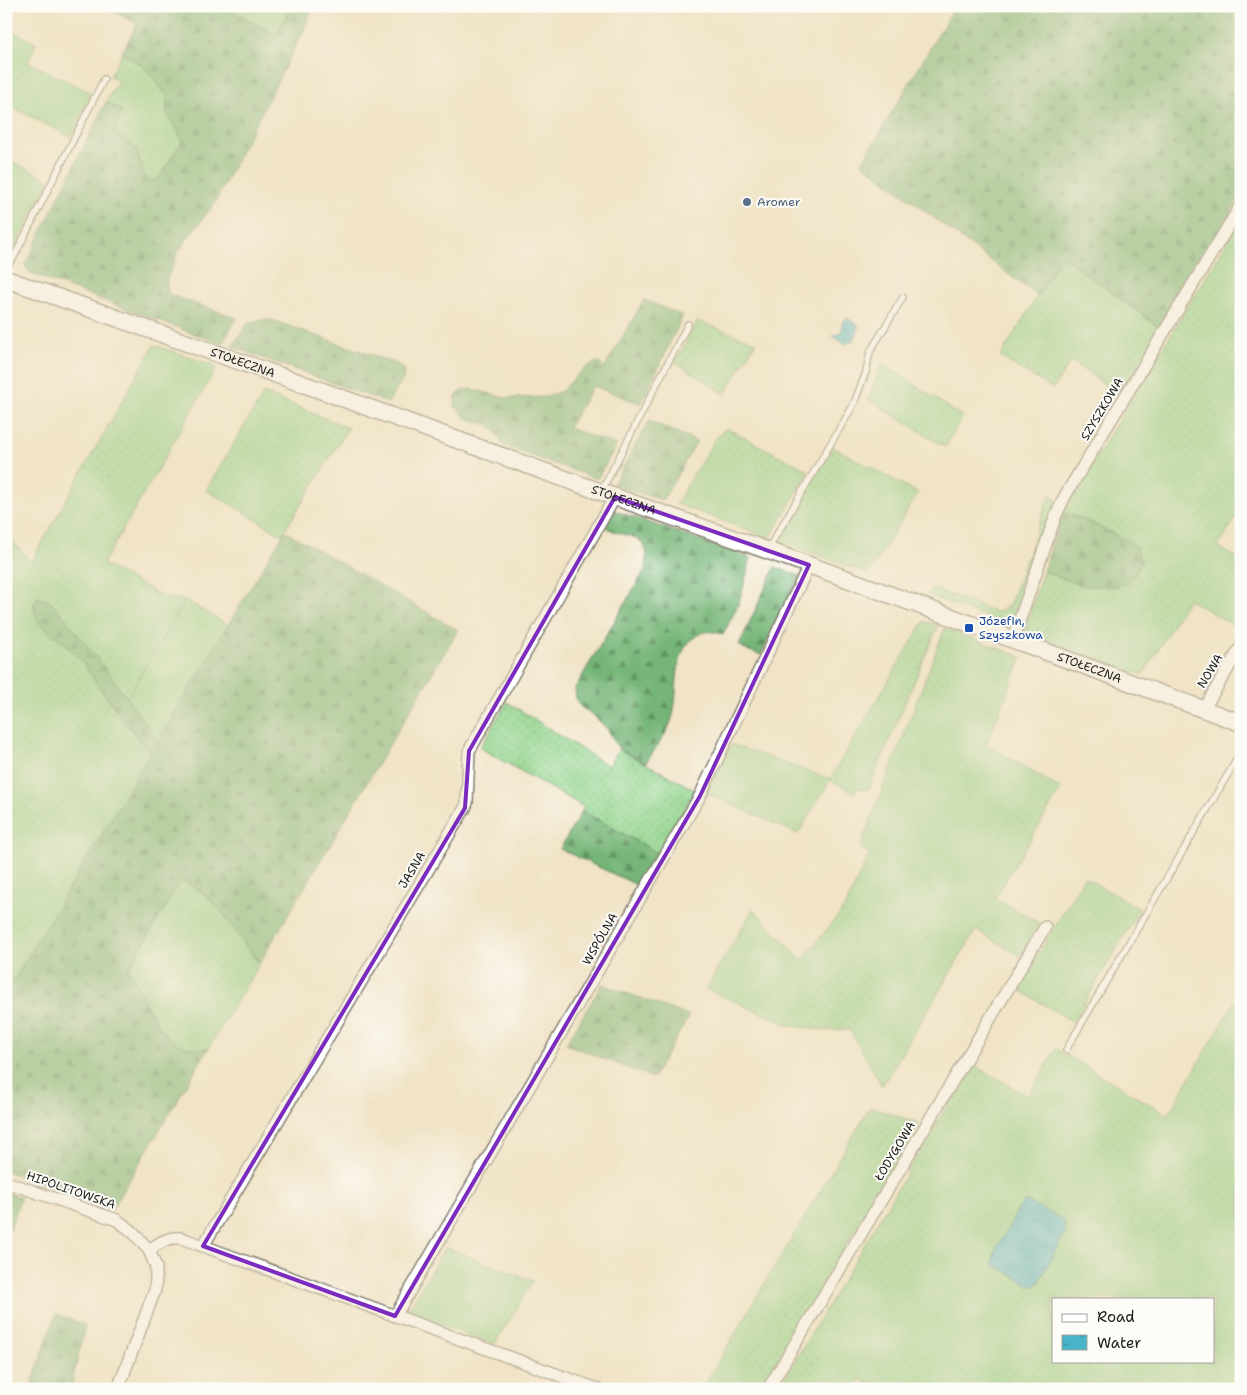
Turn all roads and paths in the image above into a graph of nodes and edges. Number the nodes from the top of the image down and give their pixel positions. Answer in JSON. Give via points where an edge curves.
{"nodes":[{"id":1,"x":104,"y":79,"type":"dead end"},
{"id":2,"x":1241,"y":205,"type":"edge"},
{"id":3,"x":6,"y":267,"type":"edge"},
{"id":4,"x":6,"y":279,"type":"edge"},
{"id":5,"x":904,"y":298,"type":"dead end"},
{"id":6,"x":688,"y":324,"type":"dead end"},
{"id":7,"x":608,"y":495,"type":"junction"},
{"id":8,"x":767,"y":551,"type":"junction"},
{"id":9,"x":809,"y":565,"type":"junction"},
{"id":10,"x":1013,"y":639,"type":"junction"},
{"id":11,"x":1241,"y":647,"type":"edge"},
{"id":12,"x":1203,"y":710,"type":"junction"},
{"id":13,"x":1241,"y":723,"type":"edge"},
{"id":14,"x":1241,"y":752,"type":"edge"},
{"id":15,"x":1045,"y":927,"type":"dead end"},
{"id":16,"x":1066,"y":1050,"type":"dead end"},
{"id":17,"x":6,"y":1182,"type":"edge"},
{"id":18,"x":203,"y":1246,"type":"junction"},
{"id":19,"x":149,"y":1250,"type":"junction"},
{"id":20,"x":395,"y":1316,"type":"junction"},
{"id":21,"x":118,"y":1389,"type":"edge"},
{"id":22,"x":597,"y":1389,"type":"edge"},
{"id":23,"x":768,"y":1389,"type":"edge"}],
"edges":[{"from":1,"to":3,"type":"lane"},
{"from":2,"to":10,"type":"street","name":"SZYSZKOWA","via":[[1065,496]]},
{"from":4,"to":7,"type":"street","name":"STOŁECZNA"},
{"from":5,"to":8,"type":"lane","via":[[870,352],[853,406]]},
{"from":6,"to":7,"type":"lane"},
{"from":7,"to":8,"type":"street","name":"STOŁECZNA"},
{"from":7,"to":18,"type":"street","name":"JASNA","via":[[469,751],[465,808]]},
{"from":8,"to":9,"type":"street","name":"STOŁECZNA"},
{"from":9,"to":10,"type":"street","name":"STOŁECZNA"},
{"from":9,"to":20,"type":"street","name":"WSPÓLNA","via":[[700,796]]},
{"from":10,"to":12,"type":"street","name":"STOŁECZNA"},
{"from":11,"to":12,"type":"street","name":"NOWA"},
{"from":12,"to":13,"type":"street","name":"STOŁECZNA"},
{"from":14,"to":16,"type":"lane"},
{"from":15,"to":23,"type":"street","name":"ŁODYGOWA"},
{"from":17,"to":19,"type":"street","name":"HIPOLITOWSKA","via":[[117,1220],[132,1230]]},
{"from":18,"to":19,"type":"street","via":[[179,1237],[169,1238]]},
{"from":18,"to":20,"type":"street"},
{"from":19,"to":21,"type":"street","name":"HIPOLITOWSKA","via":[[156,1267],[155,1290]]},
{"from":20,"to":22,"type":"street"}]}
